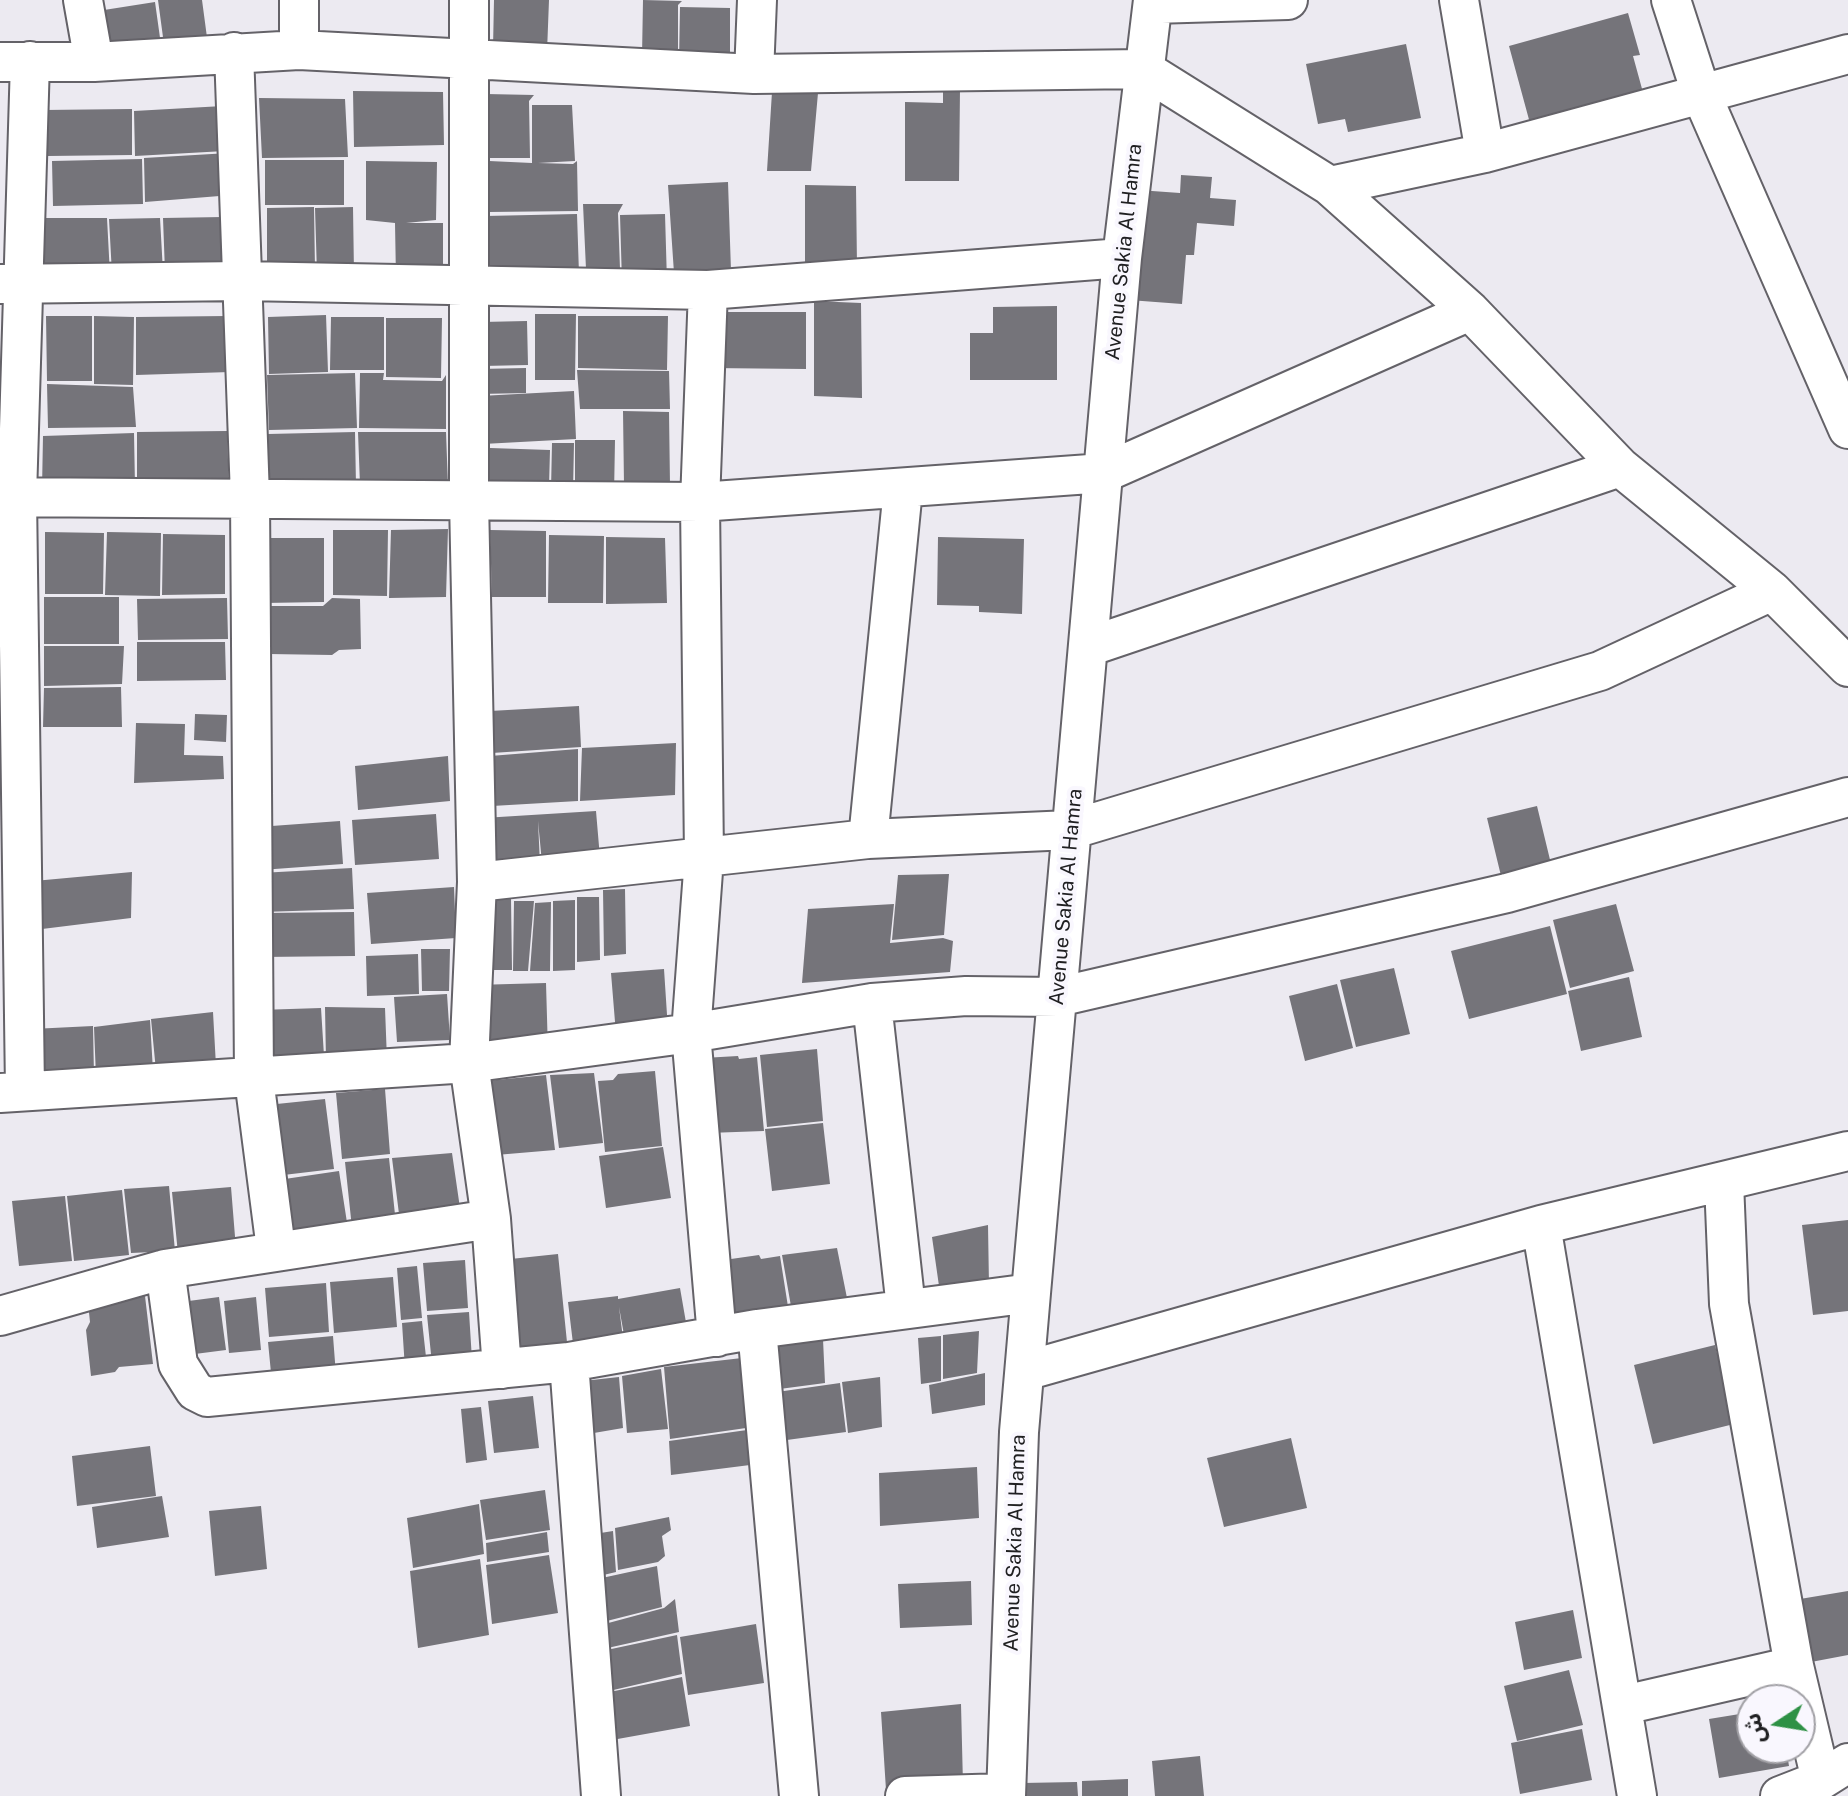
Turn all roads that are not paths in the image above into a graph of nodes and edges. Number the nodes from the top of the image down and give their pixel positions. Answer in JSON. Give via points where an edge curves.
{"nodes":[{"id":1,"x":83,"y":0,"type":"edge"},
{"id":2,"x":299,"y":0,"type":"edge"},
{"id":3,"x":469,"y":0,"type":"edge"},
{"id":4,"x":757,"y":0,"type":"edge"},
{"id":5,"x":1288,"y":0,"type":"edge"},
{"id":6,"x":1459,"y":0,"type":"edge"},
{"id":7,"x":1671,"y":0,"type":"edge"},
{"id":8,"x":1153,"y":2,"type":"edge"},
{"id":9,"x":299,"y":50,"type":"junction"},
{"id":10,"x":234,"y":52,"type":"junction"},
{"id":11,"x":1848,"y":54,"type":"edge"},
{"id":12,"x":15,"y":62,"type":"edge"},
{"id":13,"x":94,"y":62,"type":"junction"},
{"id":14,"x":469,"y":62,"type":"junction"},
{"id":15,"x":1143,"y":69,"type":"junction"},
{"id":16,"x":754,"y":74,"type":"junction"},
{"id":17,"x":1702,"y":96,"type":"junction"},
{"id":18,"x":1485,"y":153,"type":"junction"},
{"id":19,"x":1330,"y":186,"type":"junction"},
{"id":20,"x":1122,"y":258,"type":"junction"},
{"id":21,"x":243,"y":281,"type":"junction"},
{"id":22,"x":11,"y":284,"type":"edge"},
{"id":23,"x":470,"y":285,"type":"junction"},
{"id":24,"x":708,"y":290,"type":"junction"},
{"id":25,"x":1470,"y":311,"type":"junction"},
{"id":26,"x":1848,"y":429,"type":"edge"},
{"id":27,"x":1620,"y":467,"type":"junction"},
{"id":28,"x":1104,"y":473,"type":"junction"},
{"id":29,"x":903,"y":489,"type":"junction"},
{"id":30,"x":9,"y":497,"type":"edge"},
{"id":31,"x":250,"y":497,"type":"junction"},
{"id":32,"x":469,"y":500,"type":"junction"},
{"id":33,"x":700,"y":502,"type":"junction"},
{"id":34,"x":1772,"y":591,"type":"junction"},
{"id":35,"x":1088,"y":647,"type":"junction"},
{"id":36,"x":1848,"y":667,"type":"edge"},
{"id":37,"x":1848,"y":797,"type":"edge"},
{"id":38,"x":1070,"y":830,"type":"junction"},
{"id":39,"x":868,"y":839,"type":"junction"},
{"id":40,"x":704,"y":858,"type":"junction"},
{"id":41,"x":477,"y":882,"type":"junction"},
{"id":42,"x":1058,"y":997,"type":"junction"},
{"id":43,"x":872,"y":1003,"type":"junction"},
{"id":44,"x":691,"y":1033,"type":"junction"},
{"id":45,"x":469,"y":1063,"type":"junction"},
{"id":46,"x":254,"y":1079,"type":"junction"},
{"id":47,"x":12,"y":1092,"type":"edge"},
{"id":48,"x":1848,"y":1151,"type":"edge"},
{"id":49,"x":1724,"y":1182,"type":"junction"},
{"id":50,"x":491,"y":1219,"type":"junction"},
{"id":51,"x":1541,"y":1225,"type":"junction"},
{"id":52,"x":276,"y":1249,"type":"junction"},
{"id":53,"x":165,"y":1269,"type":"junction"},
{"id":54,"x":1031,"y":1293,"type":"junction"},
{"id":55,"x":906,"y":1308,"type":"junction"},
{"id":56,"x":0,"y":1316,"type":"edge"},
{"id":57,"x":757,"y":1329,"type":"junction"},
{"id":58,"x":717,"y":1337,"type":"junction"},
{"id":59,"x":569,"y":1362,"type":"junction"},
{"id":60,"x":502,"y":1369,"type":"junction"},
{"id":61,"x":1025,"y":1371,"type":"junction"},
{"id":62,"x":1794,"y":1666,"type":"junction"},
{"id":63,"x":1624,"y":1705,"type":"junction"},
{"id":64,"x":1834,"y":1772,"type":"edge"},
{"id":65,"x":1006,"y":1794,"type":"edge"},
{"id":66,"x":601,"y":1796,"type":"edge"},
{"id":67,"x":799,"y":1796,"type":"edge"},
{"id":68,"x":905,"y":1796,"type":"edge"},
{"id":69,"x":1637,"y":1796,"type":"edge"},
{"id":70,"x":1780,"y":1796,"type":"edge"}],
"edges":[{"from":1,"to":13,"type":"street"},
{"from":2,"to":9,"type":"street"},
{"from":3,"to":14,"type":"street"},
{"from":4,"to":16,"type":"street"},
{"from":5,"to":8,"type":"street"},
{"from":6,"to":18,"type":"street"},
{"from":7,"to":17,"type":"street"},
{"from":8,"to":15,"type":"street","name":"Avenue Sakia Al Hamra"},
{"from":9,"to":10,"type":"street"},
{"from":9,"to":14,"type":"street"},
{"from":10,"to":13,"type":"street"},
{"from":10,"to":21,"type":"street"},
{"from":11,"to":17,"type":"street"},
{"from":12,"to":13,"type":"street"},
{"from":12,"to":22,"type":"street"},
{"from":14,"to":16,"type":"street"},
{"from":14,"to":23,"type":"street"},
{"from":15,"to":16,"type":"street"},
{"from":15,"to":19,"type":"street"},
{"from":15,"to":20,"type":"street","name":"Avenue Sakia Al Hamra"},
{"from":17,"to":18,"type":"street"},
{"from":17,"to":26,"type":"street"},
{"from":18,"to":19,"type":"street"},
{"from":19,"to":25,"type":"street"},
{"from":20,"to":24,"type":"street"},
{"from":20,"to":28,"type":"street","name":"Avenue Sakia Al Hamra"},
{"from":21,"to":22,"type":"street"},
{"from":21,"to":23,"type":"street"},
{"from":21,"to":31,"type":"street"},
{"from":22,"to":30,"type":"street"},
{"from":23,"to":24,"type":"street"},
{"from":23,"to":32,"type":"street"},
{"from":24,"to":33,"type":"street"},
{"from":25,"to":27,"type":"street"},
{"from":25,"to":28,"type":"street"},
{"from":27,"to":34,"type":"street"},
{"from":27,"to":35,"type":"street"},
{"from":28,"to":29,"type":"street"},
{"from":28,"to":35,"type":"street","name":"Avenue Sakia Al Hamra"},
{"from":29,"to":33,"type":"street"},
{"from":29,"to":39,"type":"street"},
{"from":30,"to":31,"type":"street"},
{"from":30,"to":47,"type":"street"},
{"from":31,"to":32,"type":"street"},
{"from":31,"to":46,"type":"street"},
{"from":32,"to":33,"type":"street"},
{"from":32,"to":41,"type":"street"},
{"from":33,"to":40,"type":"street"},
{"from":34,"to":36,"type":"street"},
{"from":34,"to":38,"type":"street","via":[[1600,671]]},
{"from":35,"to":38,"type":"street","name":"Avenue Sakia Al Hamra"},
{"from":37,"to":42,"type":"street","via":[[1507,893]]},
{"from":38,"to":39,"type":"street"},
{"from":38,"to":42,"type":"street","name":"Avenue Sakia Al Hamra"},
{"from":39,"to":40,"type":"street"},
{"from":40,"to":41,"type":"street"},
{"from":40,"to":44,"type":"street"},
{"from":41,"to":45,"type":"street"},
{"from":42,"to":43,"type":"street"},
{"from":42,"to":54,"type":"street","name":"Avenue Sakia Al Hamra"},
{"from":43,"to":44,"type":"street"},
{"from":43,"to":55,"type":"street"},
{"from":44,"to":45,"type":"street"},
{"from":44,"to":58,"type":"street"},
{"from":45,"to":46,"type":"street"},
{"from":45,"to":50,"type":"street"},
{"from":46,"to":47,"type":"street"},
{"from":46,"to":52,"type":"street"},
{"from":48,"to":49,"type":"street"},
{"from":49,"to":51,"type":"street"},
{"from":49,"to":62,"type":"street","via":[[1729,1304]]},
{"from":50,"to":52,"type":"street"},
{"from":50,"to":60,"type":"street"},
{"from":51,"to":61,"type":"street"},
{"from":51,"to":63,"type":"street"},
{"from":52,"to":53,"type":"street"},
{"from":53,"to":56,"type":"street"},
{"from":53,"to":60,"type":"street","via":[[178,1364],[195,1391],[207,1397]]},
{"from":54,"to":55,"type":"street"},
{"from":54,"to":61,"type":"street","name":"Avenue Sakia Al Hamra"},
{"from":55,"to":57,"type":"street"},
{"from":57,"to":58,"type":"street"},
{"from":57,"to":67,"type":"street"},
{"from":58,"to":59,"type":"street"},
{"from":59,"to":60,"type":"street"},
{"from":59,"to":66,"type":"street"},
{"from":61,"to":65,"type":"street","name":"Avenue Sakia Al Hamra"},
{"from":62,"to":63,"type":"street"},
{"from":62,"to":64,"type":"street"},
{"from":63,"to":69,"type":"street"},
{"from":64,"to":70,"type":"street"},
{"from":65,"to":68,"type":"street"}]}
